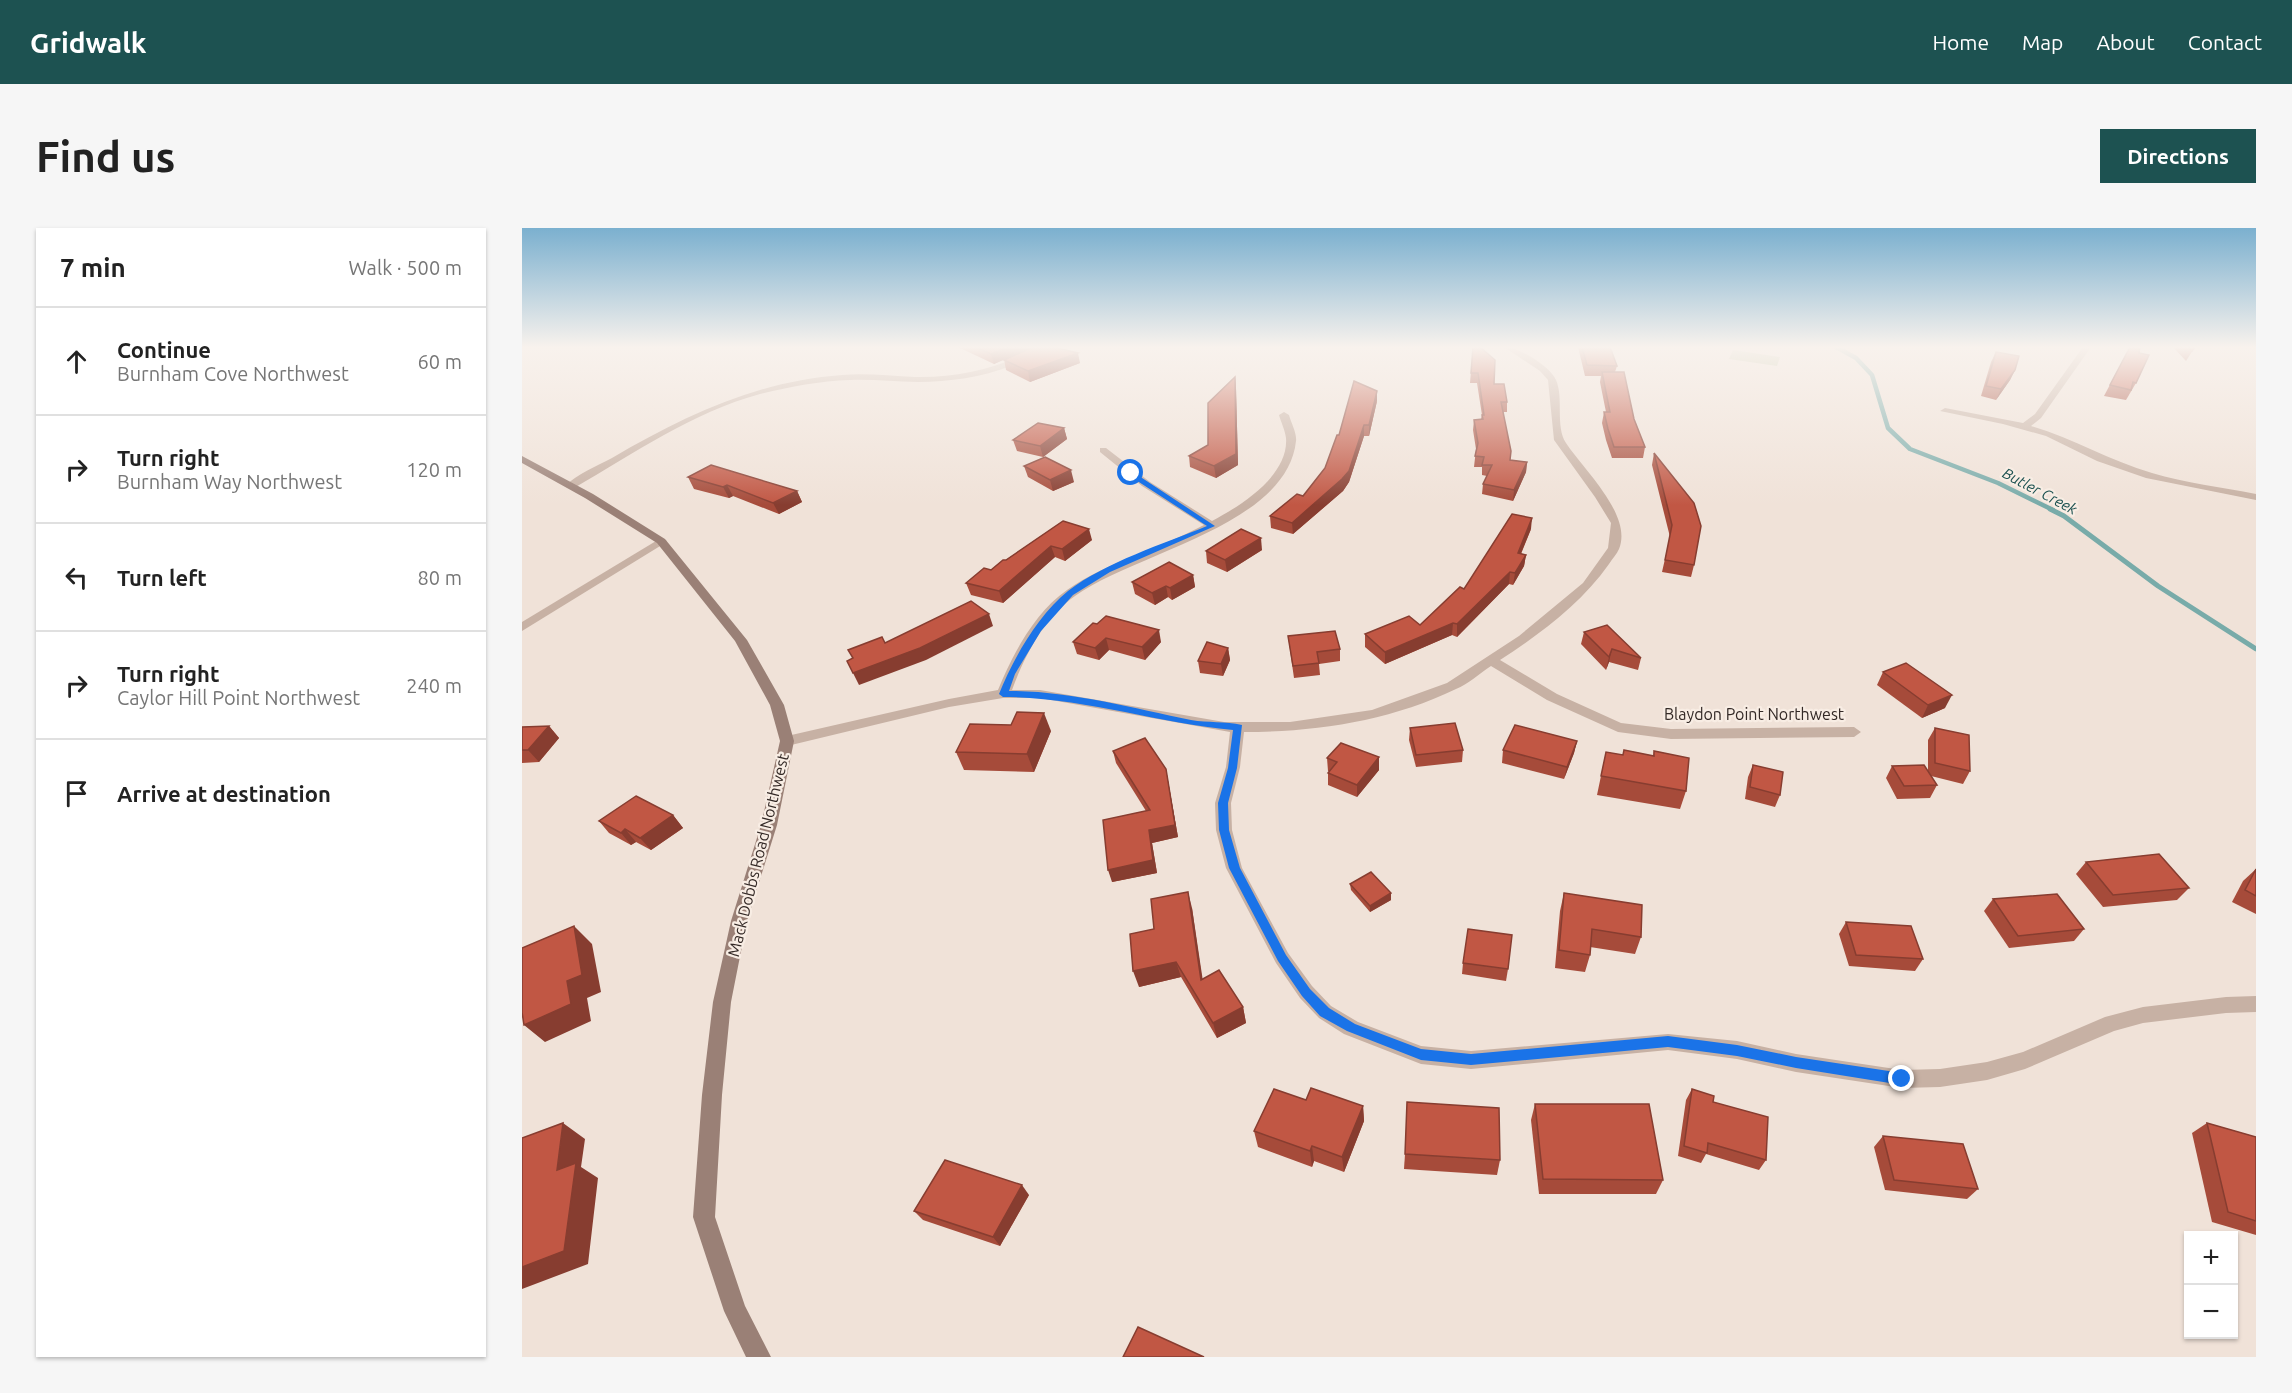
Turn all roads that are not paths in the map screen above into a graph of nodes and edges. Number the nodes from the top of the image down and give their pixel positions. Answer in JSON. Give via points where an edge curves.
{"nodes":[{"id":1,"x":734,"y":400,"type":"edge"},
{"id":2,"x":1554,"y":400,"type":"edge"},
{"id":3,"x":2049,"y":400,"type":"edge"},
{"id":4,"x":1945,"y":411,"type":"dead end"},
{"id":5,"x":1284,"y":415,"type":"dead end"},
{"id":6,"x":2024,"y":427,"type":"junction"},
{"id":7,"x":1104,"y":450,"type":"dead end"},
{"id":8,"x":522,"y":459,"type":"edge"},
{"id":9,"x":570,"y":486,"type":"junction"},
{"id":10,"x":2256,"y":498,"type":"edge"},
{"id":11,"x":1212,"y":526,"type":"junction"},
{"id":12,"x":661,"y":541,"type":"junction"},
{"id":13,"x":522,"y":627,"type":"edge"},
{"id":14,"x":1491,"y":661,"type":"junction"},
{"id":15,"x":1003,"y":694,"type":"junction"},
{"id":16,"x":1238,"y":727,"type":"junction"},
{"id":17,"x":1854,"y":732,"type":"dead end"},
{"id":18,"x":787,"y":741,"type":"junction"},
{"id":19,"x":2256,"y":1004,"type":"edge"},
{"id":20,"x":759,"y":1357,"type":"edge"}],
"edges":[{"from":1,"to":9,"type":"street","via":[[673,427]]},
{"from":2,"to":14,"type":"street","via":[[1559,440],[1616,523],[1614,548],[1587,586]]},
{"from":3,"to":6,"type":"street"},
{"from":4,"to":6,"type":"street"},
{"from":5,"to":11,"type":"street","via":[[1292,441],[1284,469],[1254,501]]},
{"from":6,"to":10,"type":"street","via":[[2150,476]]},
{"from":7,"to":11,"type":"street","via":[[1146,484]]},
{"from":8,"to":9,"type":"street","name":"Mack Dobbs Road Northwest"},
{"from":9,"to":12,"type":"street","name":"Mack Dobbs Road Northwest"},
{"from":11,"to":15,"type":"street","via":[[1108,570],[1070,593],[1037,629]]},
{"from":12,"to":13,"type":"street"},
{"from":12,"to":18,"type":"street","name":"Mack Dobbs Road Northwest","via":[[741,640],[777,705]]},
{"from":14,"to":16,"type":"street","via":[[1452,686],[1374,714],[1290,727]]},
{"from":14,"to":17,"type":"street","name":"Blaydon Point Northwest","via":[[1552,697],[1618,727],[1671,734]]},
{"from":15,"to":16,"type":"street","via":[[1040,694],[1195,724]]},
{"from":15,"to":18,"type":"street"},
{"from":16,"to":19,"type":"street","via":[[1233,768],[1223,803],[1224,830],[1234,868],[1282,958],[1324,1012],[1351,1028],[1421,1055],[1471,1060],[1668,1041],[1902,1079],[1940,1078],[2025,1060],[2112,1023],[2143,1015]]},
{"from":18,"to":20,"type":"street","name":"Mack Dobbs Road Northwest","via":[[769,825],[739,921],[722,1002],[704,1217],[735,1311]]}]}
